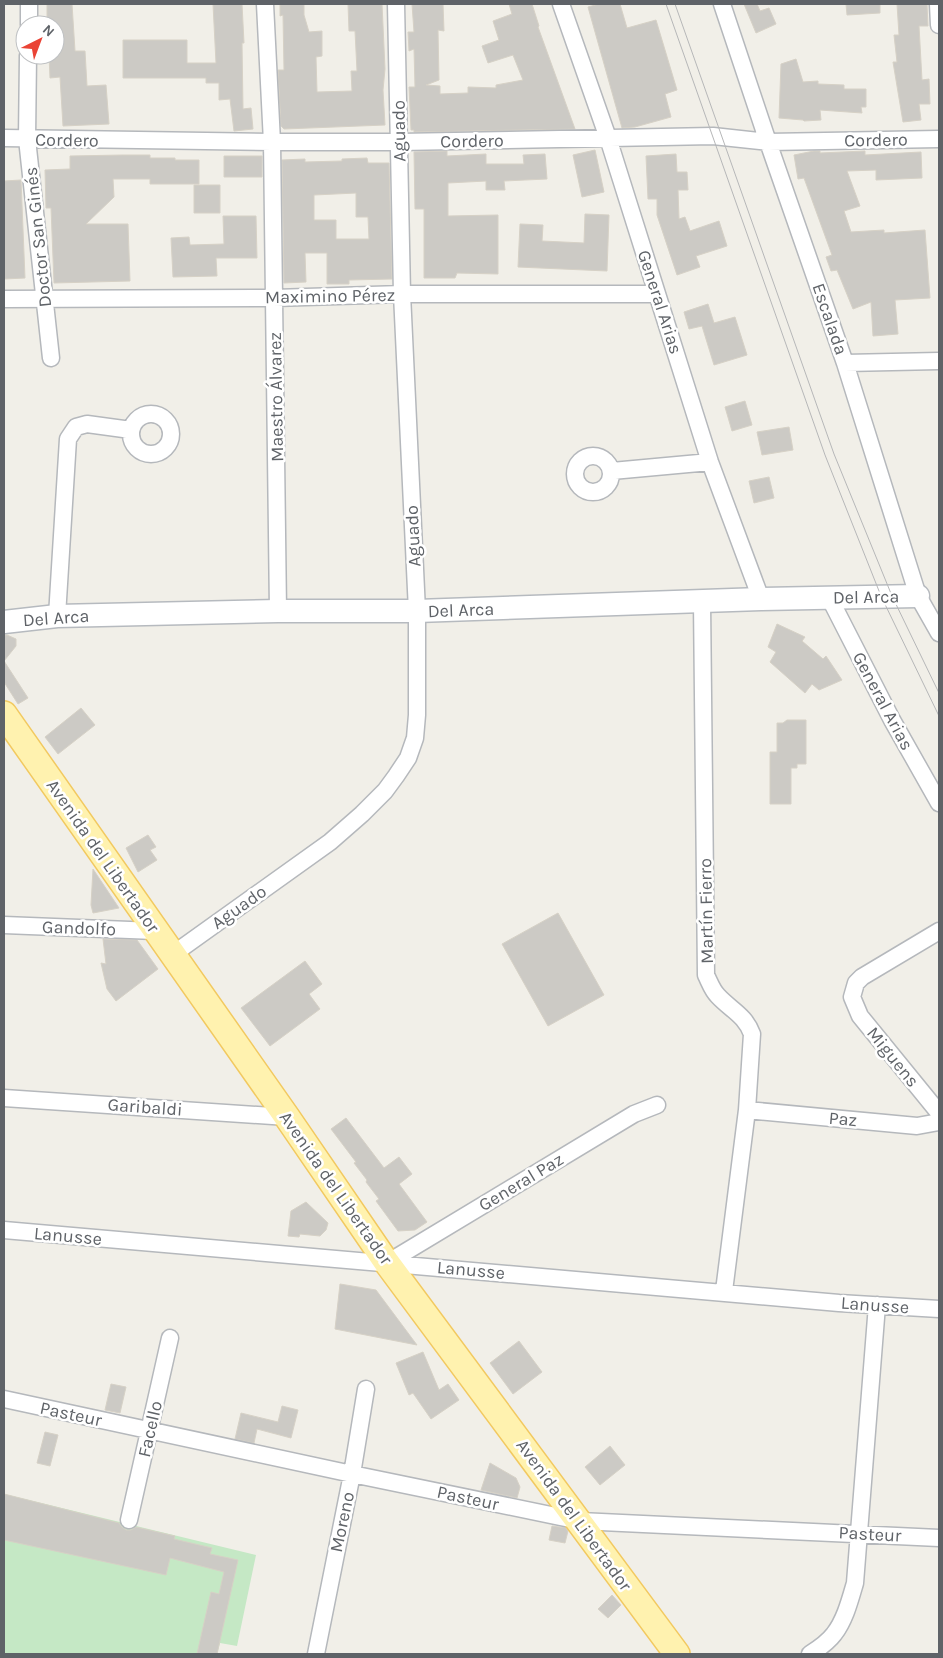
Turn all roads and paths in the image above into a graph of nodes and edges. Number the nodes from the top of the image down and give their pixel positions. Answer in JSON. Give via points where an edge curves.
{"nodes":[{"id":1,"x":265,"y":4,"type":"edge"},
{"id":2,"x":396,"y":4,"type":"edge"},
{"id":3,"x":561,"y":4,"type":"edge"},
{"id":4,"x":722,"y":4,"type":"edge"},
{"id":5,"x":938,"y":4,"type":"edge"},
{"id":6,"x":939,"y":25,"type":"edge"},
{"id":7,"x":28,"y":65,"type":"edge"},
{"id":8,"x":4,"y":138,"type":"edge"},
{"id":9,"x":608,"y":138,"type":"junction"},
{"id":10,"x":28,"y":139,"type":"junction"},
{"id":11,"x":939,"y":139,"type":"edge"},
{"id":12,"x":272,"y":142,"type":"junction"},
{"id":13,"x":400,"y":142,"type":"junction"},
{"id":14,"x":768,"y":142,"type":"junction"},
{"id":15,"x":402,"y":294,"type":"junction"},
{"id":16,"x":657,"y":294,"type":"junction"},
{"id":17,"x":274,"y":298,"type":"junction"},
{"id":18,"x":4,"y":299,"type":"edge"},
{"id":19,"x":46,"y":299,"type":"junction"},
{"id":20,"x":51,"y":358,"type":"dead end"},
{"id":21,"x":939,"y":361,"type":"edge"},
{"id":22,"x":845,"y":362,"type":"junction"},
{"id":23,"x":132,"y":430,"type":"dead end"},
{"id":24,"x":710,"y":462,"type":"junction"},
{"id":25,"x":612,"y":471,"type":"dead end"},
{"id":26,"x":918,"y":596,"type":"junction"},
{"id":27,"x":829,"y":597,"type":"junction"},
{"id":28,"x":761,"y":599,"type":"junction"},
{"id":29,"x":702,"y":602,"type":"junction"},
{"id":30,"x":278,"y":611,"type":"junction"},
{"id":31,"x":417,"y":611,"type":"junction"},
{"id":32,"x":57,"y":616,"type":"junction"},
{"id":33,"x":4,"y":622,"type":"edge"},
{"id":34,"x":939,"y":633,"type":"edge"},
{"id":35,"x":4,"y":714,"type":"edge"},
{"id":36,"x":939,"y":803,"type":"edge"},
{"id":37,"x":4,"y":925,"type":"edge"},
{"id":38,"x":155,"y":931,"type":"junction"},
{"id":39,"x":939,"y":931,"type":"edge"},
{"id":40,"x":172,"y":955,"type":"junction"},
{"id":41,"x":4,"y":1098,"type":"edge"},
{"id":42,"x":657,"y":1104,"type":"dead end"},
{"id":43,"x":747,"y":1110,"type":"junction"},
{"id":44,"x":939,"y":1113,"type":"edge"},
{"id":45,"x":287,"y":1117,"type":"junction"},
{"id":46,"x":939,"y":1122,"type":"edge"},
{"id":47,"x":4,"y":1230,"type":"edge"},
{"id":48,"x":387,"y":1263,"type":"junction"},
{"id":49,"x":724,"y":1291,"type":"junction"},
{"id":50,"x":878,"y":1305,"type":"junction"},
{"id":51,"x":939,"y":1309,"type":"edge"},
{"id":52,"x":170,"y":1338,"type":"dead end"},
{"id":53,"x":366,"y":1389,"type":"dead end"},
{"id":54,"x":4,"y":1399,"type":"edge"},
{"id":55,"x":149,"y":1431,"type":"junction"},
{"id":56,"x":352,"y":1474,"type":"junction"},
{"id":57,"x":129,"y":1520,"type":"dead end"},
{"id":58,"x":580,"y":1521,"type":"junction"},
{"id":59,"x":860,"y":1534,"type":"junction"},
{"id":60,"x":939,"y":1538,"type":"edge"},
{"id":61,"x":316,"y":1654,"type":"edge"},
{"id":62,"x":677,"y":1654,"type":"edge"},
{"id":63,"x":810,"y":1654,"type":"edge"}],
"edges":[{"from":1,"to":12,"type":"street","name":"Maestro Álvarez"},
{"from":2,"to":13,"type":"street","name":"Aguado"},
{"from":3,"to":9,"type":"street","name":"General Arias"},
{"from":4,"to":14,"type":"street","name":"Escalada"},
{"from":5,"to":6,"type":"street"},
{"from":7,"to":10,"type":"street","name":"Doctor San Ginés"},
{"from":8,"to":10,"type":"street","name":"Cordero"},
{"from":9,"to":13,"type":"street","name":"Cordero"},
{"from":9,"to":14,"type":"street","name":"Cordero","via":[[713,136]]},
{"from":9,"to":16,"type":"street","name":"General Arias"},
{"from":10,"to":12,"type":"street","name":"Cordero"},
{"from":10,"to":19,"type":"street","name":"Doctor San Ginés"},
{"from":11,"to":14,"type":"street","name":"Cordero"},
{"from":12,"to":13,"type":"street","name":"Cordero"},
{"from":12,"to":17,"type":"street","name":"Maestro Álvarez"},
{"from":13,"to":15,"type":"street","name":"Aguado"},
{"from":14,"to":22,"type":"street","name":"Escalada"},
{"from":15,"to":16,"type":"street","name":"Maximino Pérez"},
{"from":15,"to":17,"type":"street","name":"Maximino Pérez"},
{"from":15,"to":31,"type":"street","name":"Aguado"},
{"from":16,"to":24,"type":"street","name":"General Arias"},
{"from":17,"to":19,"type":"street","name":"Maximino Pérez"},
{"from":17,"to":30,"type":"street","name":"Maestro Álvarez"},
{"from":18,"to":19,"type":"street","name":"Maximino Pérez"},
{"from":19,"to":20,"type":"street","name":"Doctor San Ginés"},
{"from":21,"to":22,"type":"street"},
{"from":22,"to":26,"type":"street","name":"Escalada"},
{"from":23,"to":32,"type":"street","via":[[87,424],[76,427],[68,438]]},
{"from":24,"to":25,"type":"street"},
{"from":24,"to":28,"type":"street","name":"General Arias"},
{"from":26,"to":27,"type":"street","name":"Del Arca"},
{"from":26,"to":34,"type":"street","name":"Escalada"},
{"from":27,"to":28,"type":"street","name":"Del Arca"},
{"from":27,"to":36,"type":"street","name":"General Arias"},
{"from":28,"to":29,"type":"street","name":"Del Arca"},
{"from":29,"to":31,"type":"street","name":"Del Arca"},
{"from":29,"to":43,"type":"street","name":"Martín Fierro","via":[[706,975],[715,992],[748,1024],[752,1034]]},
{"from":30,"to":31,"type":"street","name":"Del Arca"},
{"from":30,"to":32,"type":"street","name":"Del Arca"},
{"from":31,"to":40,"type":"street","name":"Aguado","via":[[417,715],[408,758],[396,776],[385,791],[330,842]]},
{"from":32,"to":33,"type":"street","name":"Del Arca"},
{"from":35,"to":38,"type":"main road","name":"Avenida del Libertador"},
{"from":37,"to":38,"type":"street","name":"Gandolfo"},
{"from":38,"to":40,"type":"main road","name":"Avenida del Libertador"},
{"from":39,"to":44,"type":"street","name":"Miguens","via":[[862,977],[856,983],[852,997],[860,1016]]},
{"from":40,"to":45,"type":"main road","name":"Avenida del Libertador"},
{"from":41,"to":45,"type":"street","name":"Garibaldi"},
{"from":42,"to":48,"type":"street","name":"General Paz","via":[[634,1114]]},
{"from":43,"to":46,"type":"street","name":"Paz","via":[[918,1126]]},
{"from":43,"to":49,"type":"street","name":"Martín Fierro"},
{"from":45,"to":48,"type":"main road","name":"Avenida del Libertador"},
{"from":47,"to":48,"type":"street","name":"Lanusse"},
{"from":48,"to":49,"type":"street","name":"Lanusse"},
{"from":48,"to":58,"type":"main road","name":"Avenida del Libertador"},
{"from":49,"to":50,"type":"street","name":"Lanusse"},
{"from":50,"to":51,"type":"street","name":"Lanusse"},
{"from":50,"to":59,"type":"street"},
{"from":52,"to":55,"type":"street","name":"Facello"},
{"from":53,"to":56,"type":"street","name":"Moreno"},
{"from":54,"to":55,"type":"street","name":"Pasteur"},
{"from":55,"to":56,"type":"street","name":"Pasteur"},
{"from":55,"to":57,"type":"street","name":"Facello"},
{"from":56,"to":58,"type":"street","name":"Pasteur"},
{"from":56,"to":61,"type":"street","name":"Moreno"},
{"from":58,"to":59,"type":"street","name":"Pasteur"},
{"from":58,"to":62,"type":"main road","name":"Avenida del Libertador"},
{"from":59,"to":60,"type":"street","name":"Pasteur"},
{"from":59,"to":63,"type":"street","via":[[855,1583],[846,1611],[834,1634]]}]}
